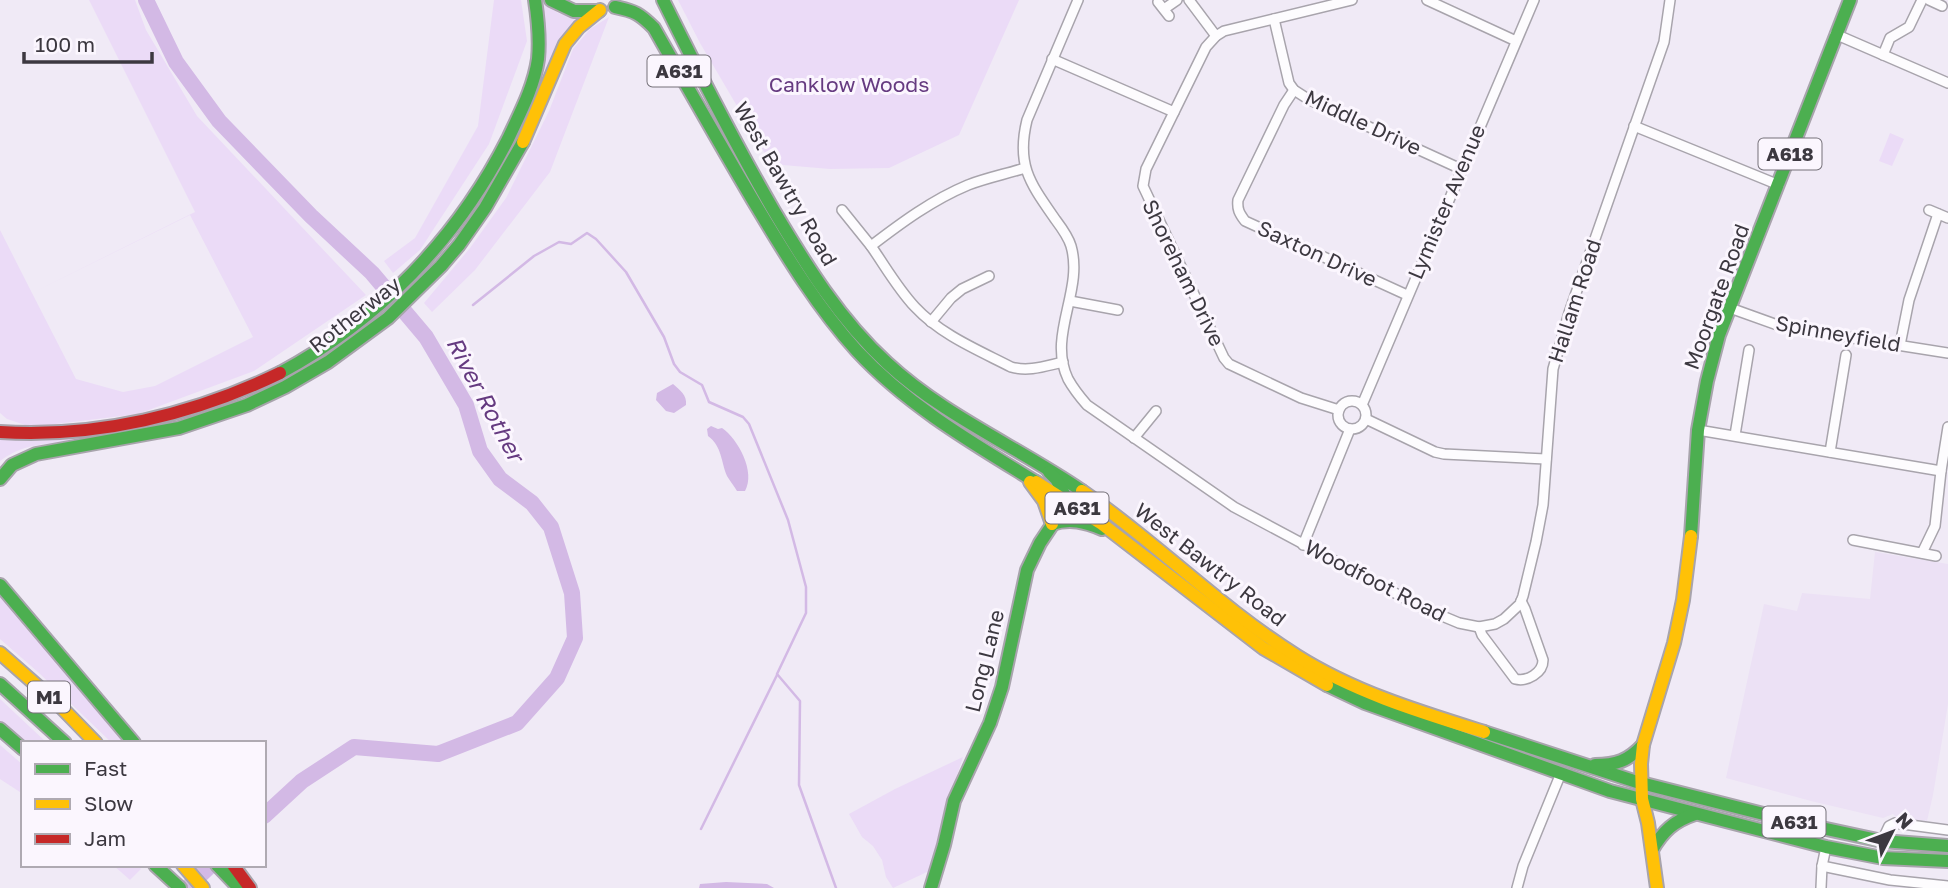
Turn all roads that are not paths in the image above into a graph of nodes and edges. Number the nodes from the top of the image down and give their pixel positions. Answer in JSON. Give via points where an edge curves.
{"nodes":[{"id":1,"x":535,"y":0,"type":"edge"},
{"id":2,"x":551,"y":0,"type":"edge"},
{"id":3,"x":663,"y":0,"type":"edge"},
{"id":4,"x":1078,"y":0,"type":"edge"},
{"id":5,"x":1177,"y":0,"type":"edge"},
{"id":6,"x":1189,"y":0,"type":"edge"},
{"id":7,"x":1352,"y":0,"type":"edge"},
{"id":8,"x":1427,"y":0,"type":"edge"},
{"id":9,"x":1534,"y":0,"type":"edge"},
{"id":10,"x":1670,"y":0,"type":"edge"},
{"id":11,"x":1850,"y":0,"type":"edge"},
{"id":12,"x":1922,"y":0,"type":"edge"},
{"id":13,"x":1929,"y":0,"type":"edge"},
{"id":14,"x":619,"y":3,"type":"edge"},
{"id":15,"x":1942,"y":6,"type":"dead end"},
{"id":16,"x":1164,"y":9,"type":"edge"},
{"id":17,"x":600,"y":10,"type":"junction"},
{"id":18,"x":1274,"y":19,"type":"junction"},
{"id":19,"x":1835,"y":34,"type":"junction"},
{"id":20,"x":1216,"y":36,"type":"junction"},
{"id":21,"x":1516,"y":41,"type":"junction"},
{"id":22,"x":1883,"y":55,"type":"junction"},
{"id":23,"x":691,"y":57,"type":"junction"},
{"id":24,"x":1052,"y":58,"type":"junction"},
{"id":25,"x":1948,"y":83,"type":"edge"},
{"id":26,"x":686,"y":85,"type":"junction"},
{"id":27,"x":1294,"y":90,"type":"junction"},
{"id":28,"x":1174,"y":112,"type":"junction"},
{"id":29,"x":1634,"y":126,"type":"junction"},
{"id":30,"x":1025,"y":168,"type":"junction"},
{"id":31,"x":1461,"y":169,"type":"junction"},
{"id":32,"x":1779,"y":185,"type":"junction"},
{"id":33,"x":842,"y":210,"type":"dead end"},
{"id":34,"x":1939,"y":214,"type":"edge"},
{"id":35,"x":870,"y":246,"type":"junction"},
{"id":36,"x":989,"y":276,"type":"dead end"},
{"id":37,"x":1408,"y":295,"type":"junction"},
{"id":38,"x":1070,"y":302,"type":"junction"},
{"id":39,"x":1730,"y":308,"type":"junction"},
{"id":40,"x":1118,"y":310,"type":"dead end"},
{"id":41,"x":931,"y":322,"type":"junction"},
{"id":42,"x":1899,"y":345,"type":"junction"},
{"id":43,"x":1749,"y":350,"type":"dead end"},
{"id":44,"x":1948,"y":353,"type":"edge"},
{"id":45,"x":1846,"y":355,"type":"dead end"},
{"id":46,"x":1063,"y":362,"type":"junction"},
{"id":47,"x":1362,"y":405,"type":"junction"},
{"id":48,"x":1339,"y":410,"type":"junction"},
{"id":49,"x":1156,"y":411,"type":"dead end"},
{"id":50,"x":1366,"y":419,"type":"junction"},
{"id":51,"x":1948,"y":427,"type":"edge"},
{"id":52,"x":1350,"y":429,"type":"junction"},
{"id":53,"x":1699,"y":430,"type":"junction"},
{"id":54,"x":0,"y":432,"type":"edge"},
{"id":55,"x":1735,"y":435,"type":"junction"},
{"id":56,"x":1134,"y":438,"type":"junction"},
{"id":57,"x":1830,"y":452,"type":"junction"},
{"id":58,"x":1546,"y":459,"type":"junction"},
{"id":59,"x":1040,"y":465,"type":"junction"},
{"id":60,"x":1941,"y":471,"type":"junction"},
{"id":61,"x":1023,"y":474,"type":"junction"},
{"id":62,"x":0,"y":478,"type":"edge"},
{"id":63,"x":1068,"y":501,"type":"junction"},
{"id":64,"x":1052,"y":524,"type":"junction"},
{"id":65,"x":1112,"y":533,"type":"junction"},
{"id":66,"x":1853,"y":540,"type":"dead end"},
{"id":67,"x":1303,"y":545,"type":"junction"},
{"id":68,"x":1922,"y":553,"type":"junction"},
{"id":69,"x":1936,"y":556,"type":"dead end"},
{"id":70,"x":0,"y":585,"type":"edge"},
{"id":71,"x":1521,"y":601,"type":"junction"},
{"id":72,"x":1479,"y":627,"type":"junction"},
{"id":73,"x":0,"y":653,"type":"edge"},
{"id":74,"x":0,"y":684,"type":"edge"},
{"id":75,"x":0,"y":730,"type":"edge"},
{"id":76,"x":63,"y":741,"type":"edge"},
{"id":77,"x":94,"y":741,"type":"edge"},
{"id":78,"x":132,"y":741,"type":"edge"},
{"id":79,"x":1643,"y":745,"type":"junction"},
{"id":80,"x":21,"y":747,"type":"edge"},
{"id":81,"x":1584,"y":764,"type":"junction"},
{"id":82,"x":1561,"y":773,"type":"junction"},
{"id":83,"x":1642,"y":784,"type":"junction"},
{"id":84,"x":1642,"y":799,"type":"junction"},
{"id":85,"x":1696,"y":814,"type":"junction"},
{"id":86,"x":1948,"y":830,"type":"edge"},
{"id":87,"x":1882,"y":841,"type":"junction"},
{"id":88,"x":1826,"y":846,"type":"junction"},
{"id":89,"x":1948,"y":846,"type":"edge"},
{"id":90,"x":1652,"y":850,"type":"junction"},
{"id":91,"x":1948,"y":861,"type":"edge"},
{"id":92,"x":1822,"y":866,"type":"junction"},
{"id":93,"x":157,"y":867,"type":"edge"},
{"id":94,"x":185,"y":867,"type":"edge"},
{"id":95,"x":225,"y":868,"type":"edge"},
{"id":96,"x":176,"y":884,"type":"edge"},
{"id":97,"x":1948,"y":886,"type":"edge"},
{"id":98,"x":203,"y":888,"type":"edge"},
{"id":99,"x":239,"y":888,"type":"edge"},
{"id":100,"x":250,"y":888,"type":"edge"},
{"id":101,"x":931,"y":888,"type":"edge"},
{"id":102,"x":1517,"y":888,"type":"edge"},
{"id":103,"x":1657,"y":888,"type":"edge"},
{"id":104,"x":1821,"y":888,"type":"edge"}],
"edges":[{"from":1,"to":54,"type":"main road","name":"Rotherway","via":[[538,65],[496,163],[430,256],[379,306],[282,372],[186,411],[93,430]]},
{"from":2,"to":17,"type":"main road","via":[[575,12]]},
{"from":3,"to":23,"type":"main road","name":"West Bawtry Road","number":"A631"},
{"from":4,"to":24,"type":"street","name":"Woodfoot Road"},
{"from":5,"to":16,"type":"street"},
{"from":6,"to":20,"type":"street"},
{"from":7,"to":18,"type":"street"},
{"from":8,"to":21,"type":"street"},
{"from":9,"to":21,"type":"street","name":"Lymister Avenue"},
{"from":10,"to":29,"type":"street","name":"Hallam Road","via":[[1664,42]]},
{"from":11,"to":19,"type":"main road","name":"Moorgate Road","number":"A618"},
{"from":12,"to":22,"type":"street","via":[[1909,27],[1890,38]]},
{"from":13,"to":15,"type":"street"},
{"from":14,"to":17,"type":"main road"},
{"from":14,"to":26,"type":"main road","name":"West Bawtry Road","number":"A631","via":[[647,20]]},
{"from":17,"to":62,"type":"main road","name":"Rotherway","via":[[565,44],[524,141],[490,201],[459,245],[388,318],[328,362],[247,405],[179,428],[36,454],[12,465]]},
{"from":18,"to":20,"type":"street"},
{"from":18,"to":27,"type":"street","name":"Middle Drive"},
{"from":19,"to":22,"type":"street"},
{"from":19,"to":32,"type":"main road","name":"Moorgate Road","number":"A618"},
{"from":20,"to":28,"type":"street","name":"Shoreham Drive"},
{"from":21,"to":31,"type":"street","name":"Lymister Avenue"},
{"from":22,"to":25,"type":"street"},
{"from":23,"to":26,"type":"main road","number":"A631","via":[[691,77]]},
{"from":23,"to":59,"type":"main road","name":"West Bawtry Road","number":"A631","via":[[792,241],[864,340],[925,395]]},
{"from":24,"to":28,"type":"street"},
{"from":24,"to":30,"type":"street","name":"Woodfoot Road","via":[[1027,120]]},
{"from":26,"to":61,"type":"main road","name":"West Bawtry Road","number":"A631","via":[[785,254],[858,352],[922,408]]},
{"from":27,"to":31,"type":"street","name":"Middle Drive"},
{"from":27,"to":37,"type":"street","name":"Saxton Drive","via":[[1238,200],[1240,215]]},
{"from":28,"to":48,"type":"street","name":"Shoreham Drive","via":[[1146,169],[1143,187],[1224,358],[1301,398]]},
{"from":29,"to":32,"type":"street"},
{"from":29,"to":58,"type":"street","name":"Hallam Road","via":[[1560,340],[1553,369]]},
{"from":30,"to":35,"type":"street","via":[[944,196]]},
{"from":30,"to":38,"type":"street","name":"Woodfoot Road","via":[[1071,247]]},
{"from":31,"to":37,"type":"street","name":"Lymister Avenue"},
{"from":32,"to":39,"type":"main road","name":"Moorgate Road","number":"A618"},
{"from":33,"to":35,"type":"street"},
{"from":34,"to":42,"type":"street","via":[[1909,300]]},
{"from":35,"to":41,"type":"street","via":[[915,308]]},
{"from":36,"to":41,"type":"street","via":[[962,289]]},
{"from":37,"to":47,"type":"street","name":"Lymister Avenue"},
{"from":38,"to":40,"type":"street"},
{"from":38,"to":46,"type":"street","name":"Woodfoot Road","via":[[1063,328]]},
{"from":39,"to":42,"type":"street","name":"Spinneyfield","via":[[1783,327]]},
{"from":39,"to":53,"type":"main road","name":"Moorgate Road","number":"A618","via":[[1711,363]]},
{"from":41,"to":46,"type":"street","via":[[1011,367],[1031,370]]},
{"from":42,"to":44,"type":"street","name":"Spinneyfield"},
{"from":43,"to":55,"type":"street"},
{"from":45,"to":57,"type":"street"},
{"from":46,"to":56,"type":"street","name":"Woodfoot Road","via":[[1075,391],[1087,405]]},
{"from":47,"to":48,"type":"street","via":[[1349,401]]},
{"from":47,"to":50,"type":"street"},
{"from":48,"to":52,"type":"street","via":[[1340,422]]},
{"from":49,"to":56,"type":"street"},
{"from":50,"to":52,"type":"street","via":[[1360,427]]},
{"from":50,"to":58,"type":"street","via":[[1444,454]]},
{"from":51,"to":60,"type":"street"},
{"from":52,"to":67,"type":"street"},
{"from":53,"to":55,"type":"street"},
{"from":53,"to":79,"type":"main road","name":"Moorgate Road","number":"A618","via":[[1683,600]]},
{"from":55,"to":57,"type":"street"},
{"from":56,"to":67,"type":"street","name":"Woodfoot Road","via":[[1234,507]]},
{"from":57,"to":60,"type":"street"},
{"from":58,"to":71,"type":"street","name":"Hallam Road","via":[[1543,505]]},
{"from":59,"to":63,"type":"main road","number":"A631"},
{"from":59,"to":81,"type":"main road","name":"West Bawtry Road","number":"A631","via":[[1111,512],[1234,612],[1300,658],[1398,704]]},
{"from":60,"to":68,"type":"street","via":[[1935,526]]},
{"from":61,"to":63,"type":"main road","name":"West Bawtry Road","number":"A631"},
{"from":61,"to":64,"type":"main road","via":[[1041,494]]},
{"from":63,"to":64,"type":"main road","name":"Long Lane"},
{"from":63,"to":65,"type":"main road","name":"West Bawtry Road","number":"A631"},
{"from":64,"to":65,"type":"main road","number":"A631","via":[[1080,521]]},
{"from":64,"to":101,"type":"main road","name":"Long Lane","via":[[1027,570],[1002,687],[954,801]]},
{"from":65,"to":82,"type":"main road","name":"West Bawtry Road","number":"A631","via":[[1263,648],[1330,687]]},
{"from":66,"to":68,"type":"street"},
{"from":67,"to":72,"type":"street","name":"Woodfoot Road","via":[[1423,608]]},
{"from":68,"to":69,"type":"street"},
{"from":70,"to":78,"type":"main road"},
{"from":71,"to":72,"type":"street","via":[[1504,619]]},
{"from":71,"to":72,"type":"street","via":[[1543,660],[1539,672],[1521,681],[1515,679]]},
{"from":73,"to":77,"type":"main road","number":"M1"},
{"from":74,"to":76,"type":"main road","number":"M1"},
{"from":75,"to":80,"type":"main road"},
{"from":79,"to":81,"type":"main road","via":[[1623,763]]},
{"from":79,"to":83,"type":"main road","name":"Moorgate Road","number":"A618"},
{"from":81,"to":83,"type":"main road","name":"West Bawtry Road","number":"A631"},
{"from":82,"to":84,"type":"main road","name":"West Bawtry Road","number":"A631"},
{"from":82,"to":102,"type":"street"},
{"from":83,"to":84,"type":"main road","number":"A618"},
{"from":83,"to":87,"type":"main road","number":"A631"},
{"from":84,"to":85,"type":"main road","number":"A631"},
{"from":84,"to":90,"type":"main road","number":"A618"},
{"from":85,"to":88,"type":"main road","number":"A631"},
{"from":85,"to":90,"type":"main road","via":[[1673,821]]},
{"from":86,"to":87,"type":"street","via":[[1895,823]]},
{"from":87,"to":89,"type":"main road","number":"A631"},
{"from":88,"to":91,"type":"main road","number":"A631","via":[[1883,858]]},
{"from":88,"to":92,"type":"street"},
{"from":90,"to":103,"type":"main road","number":"A618"},
{"from":92,"to":97,"type":"street"},
{"from":92,"to":104,"type":"street"},
{"from":93,"to":96,"type":"main road"},
{"from":94,"to":98,"type":"main road"},
{"from":95,"to":99,"type":"main road"},
{"from":95,"to":100,"type":"main road"}]}
